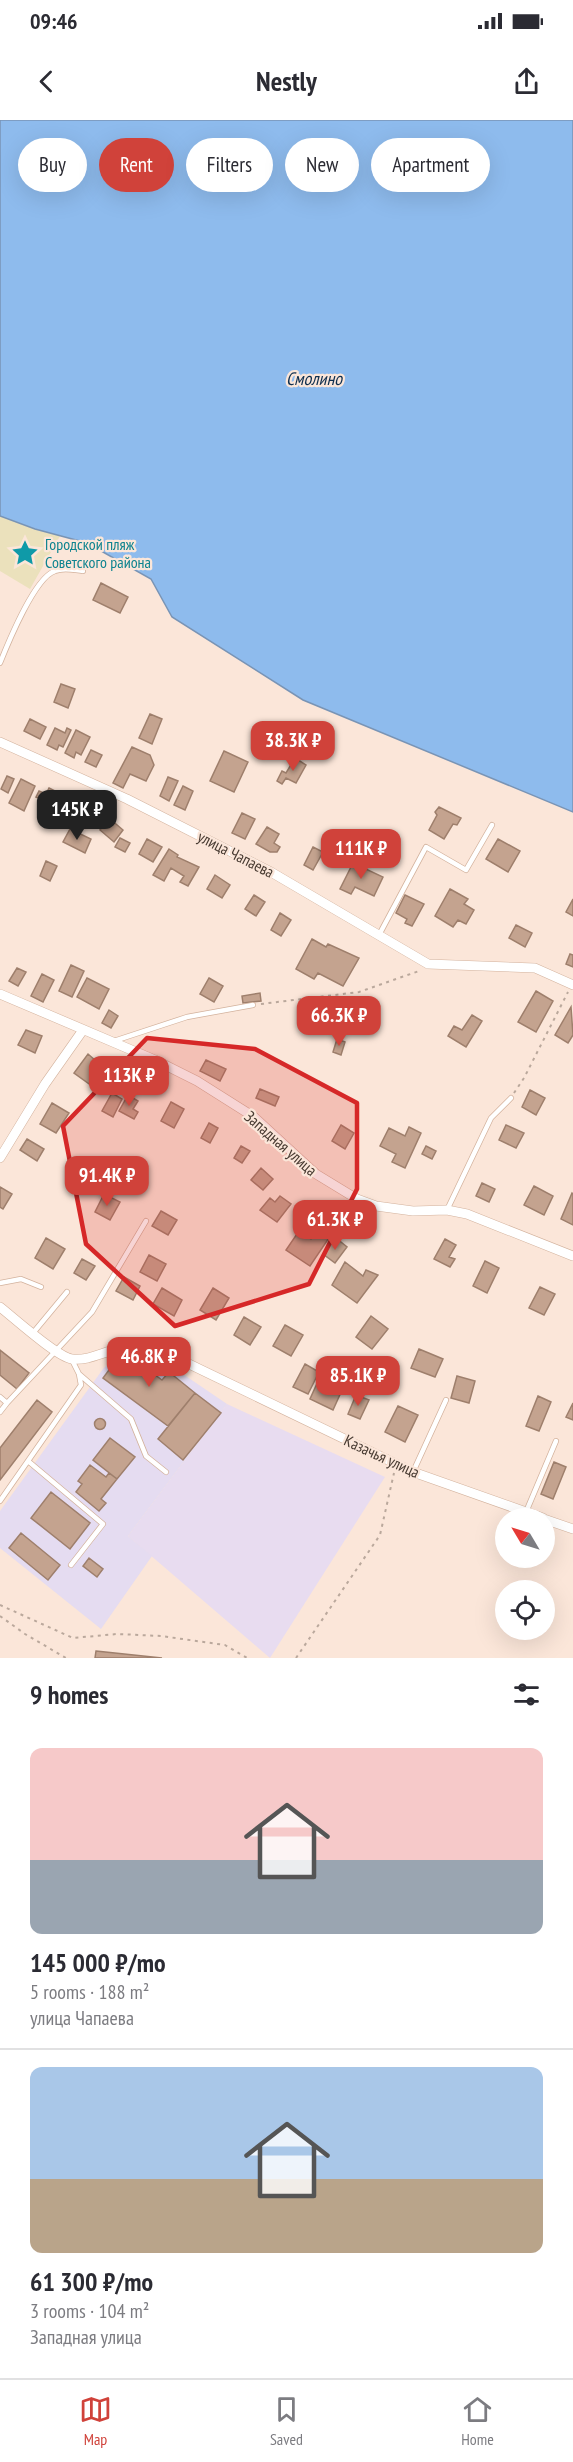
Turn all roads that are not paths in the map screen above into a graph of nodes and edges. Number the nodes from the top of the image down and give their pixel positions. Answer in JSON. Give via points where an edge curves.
{"nodes":[{"id":1,"x":83,"y":571,"type":"dead end"},
{"id":2,"x":0,"y":663,"type":"edge"},
{"id":3,"x":0,"y":742,"type":"edge"},
{"id":4,"x":492,"y":825,"type":"dead end"},
{"id":5,"x":379,"y":935,"type":"junction"},
{"id":6,"x":573,"y":985,"type":"edge"},
{"id":7,"x":0,"y":994,"type":"edge"},
{"id":8,"x":253,"y":1005,"type":"road end"},
{"id":9,"x":83,"y":1030,"type":"junction"},
{"id":10,"x":111,"y":1041,"type":"junction"},
{"id":11,"x":511,"y":1098,"type":"road end"},
{"id":12,"x":0,"y":1158,"type":"edge"},
{"id":13,"x":447,"y":1210,"type":"junction"},
{"id":14,"x":146,"y":1221,"type":"dead end"},
{"id":15,"x":573,"y":1256,"type":"edge"},
{"id":16,"x":0,"y":1283,"type":"edge"},
{"id":17,"x":41,"y":1287,"type":"dead end"},
{"id":18,"x":67,"y":1292,"type":"dead end"},
{"id":19,"x":0,"y":1307,"type":"edge"},
{"id":20,"x":33,"y":1333,"type":"junction"},
{"id":21,"x":56,"y":1351,"type":"junction"},
{"id":22,"x":72,"y":1359,"type":"junction"},
{"id":23,"x":79,"y":1374,"type":"junction"},
{"id":24,"x":0,"y":1397,"type":"edge"},
{"id":25,"x":446,"y":1400,"type":"dead end"},
{"id":26,"x":7,"y":1403,"type":"junction"},
{"id":27,"x":0,"y":1412,"type":"edge"},
{"id":28,"x":556,"y":1442,"type":"dead end"},
{"id":29,"x":28,"y":1461,"type":"junction"},
{"id":30,"x":166,"y":1472,"type":"dead end"},
{"id":31,"x":413,"y":1472,"type":"junction"},
{"id":32,"x":0,"y":1501,"type":"edge"},
{"id":33,"x":514,"y":1508,"type":"edge"},
{"id":34,"x":527,"y":1508,"type":"edge"},
{"id":35,"x":555,"y":1522,"type":"edge"},
{"id":36,"x":573,"y":1529,"type":"edge"},
{"id":37,"x":70,"y":1565,"type":"dead end"}],
"edges":[{"from":1,"to":2,"type":"lane","via":[[67,569],[47,574],[29,601]]},
{"from":3,"to":5,"type":"street","name":"улица Чапаева","via":[[127,799],[271,872]]},
{"from":4,"to":5,"type":"lane","via":[[466,870],[426,847]]},
{"from":5,"to":6,"type":"street","name":"улица Чапаева","via":[[428,964],[535,968]]},
{"from":7,"to":9,"type":"street","name":"Западная улица"},
{"from":8,"to":10,"type":"lane","via":[[187,1017]]},
{"from":9,"to":10,"type":"street","name":"Западная улица"},
{"from":9,"to":12,"type":"street"},
{"from":10,"to":13,"type":"street","name":"Западная улица","via":[[227,1098],[254,1117],[316,1174],[357,1199],[413,1211]]},
{"from":11,"to":13,"type":"lane","via":[[491,1119]]},
{"from":13,"to":15,"type":"street","name":"Западная улица","via":[[467,1214]]},
{"from":14,"to":21,"type":"lane","via":[[92,1312]]},
{"from":16,"to":17,"type":"lane","via":[[21,1280]]},
{"from":18,"to":20,"type":"lane"},
{"from":19,"to":20,"type":"street"},
{"from":20,"to":21,"type":"street"},
{"from":21,"to":22,"type":"street"},
{"from":21,"to":26,"type":"lane"},
{"from":22,"to":23,"type":"lane"},
{"from":22,"to":31,"type":"street","name":"Казачья улица","via":[[138,1346],[160,1350]]},
{"from":23,"to":29,"type":"lane","via":[[81,1385]]},
{"from":23,"to":30,"type":"lane","via":[[131,1419],[146,1456]]},
{"from":24,"to":26,"type":"lane"},
{"from":25,"to":31,"type":"lane"},
{"from":26,"to":27,"type":"lane"},
{"from":28,"to":34,"type":"lane"},
{"from":29,"to":32,"type":"lane"},
{"from":29,"to":37,"type":"lane","via":[[103,1524]]},
{"from":31,"to":33,"type":"street","name":"Казачья улица"},
{"from":35,"to":36,"type":"street","name":"Казачья улица"}]}
